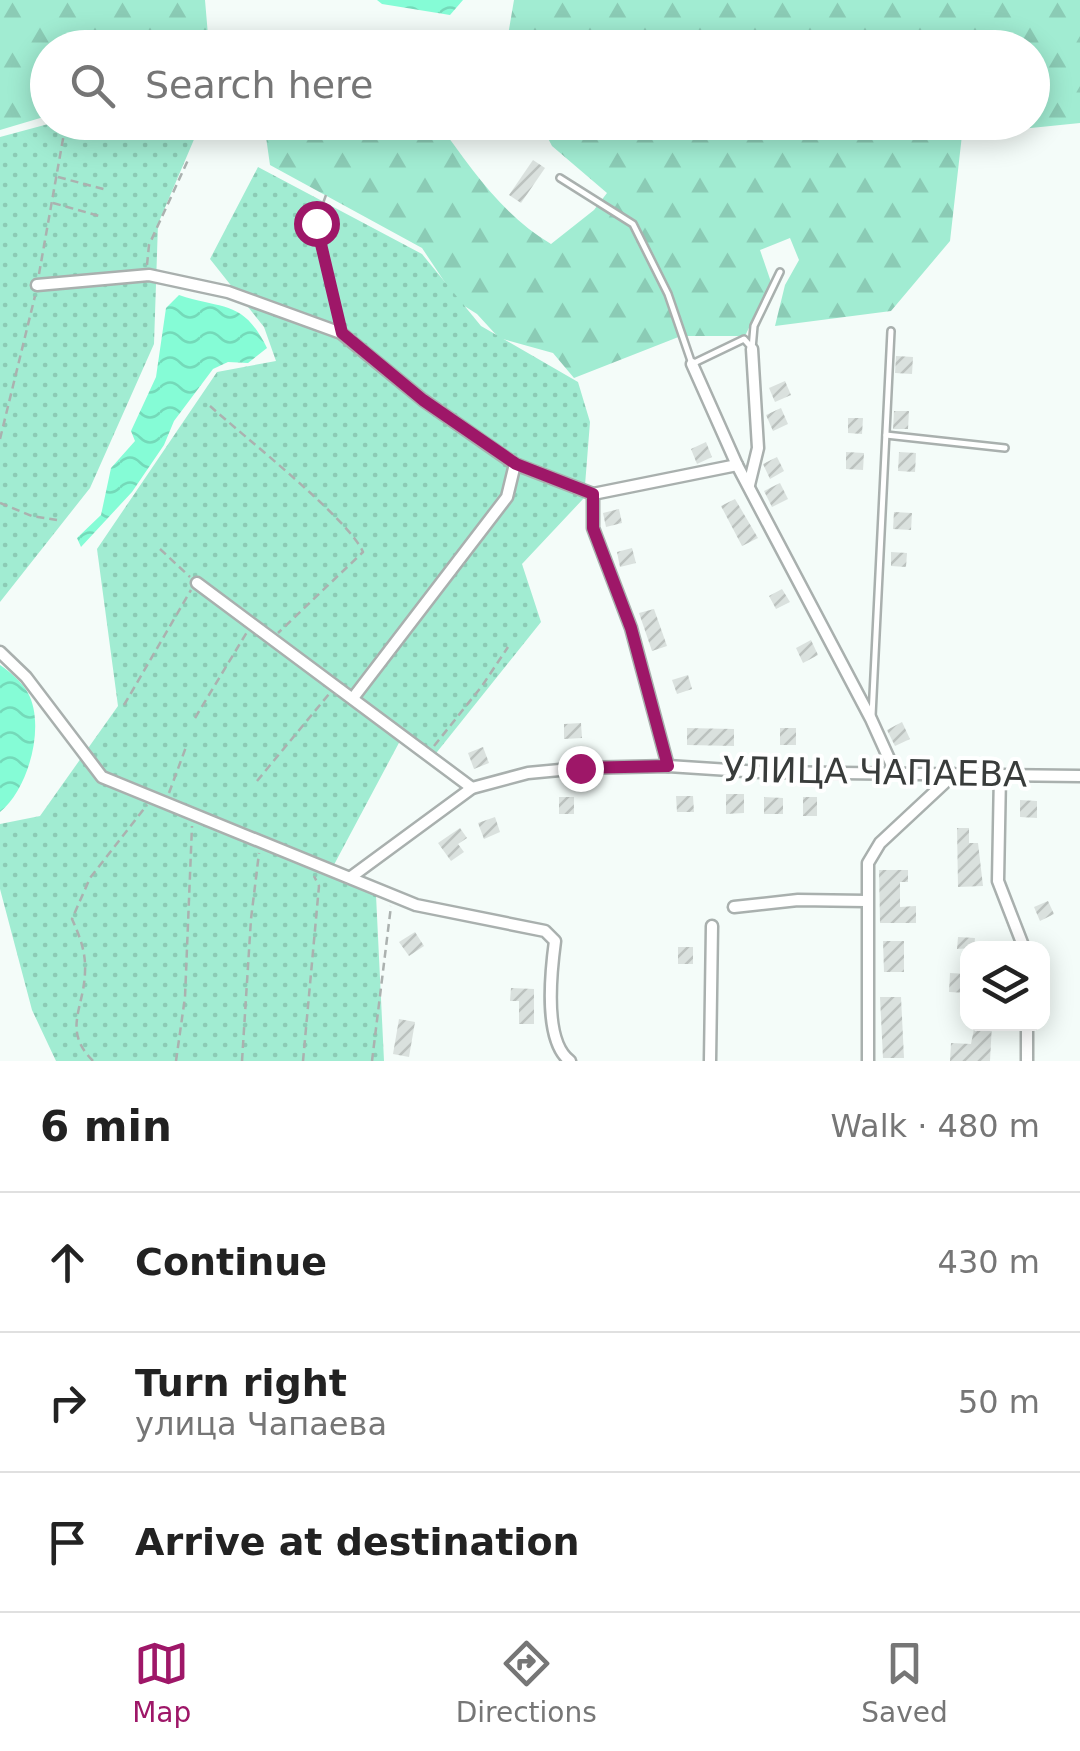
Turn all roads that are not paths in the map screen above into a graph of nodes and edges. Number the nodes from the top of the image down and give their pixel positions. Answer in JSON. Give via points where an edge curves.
{"nodes":[{"id":1,"x":560,"y":178,"type":"dead end"},
{"id":2,"x":780,"y":272,"type":"dead end"},
{"id":3,"x":37,"y":284,"type":"dead end"},
{"id":4,"x":891,"y":331,"type":"dead end"},
{"id":5,"x":752,"y":349,"type":"junction"},
{"id":6,"x":692,"y":364,"type":"junction"},
{"id":7,"x":886,"y":436,"type":"junction"},
{"id":8,"x":1005,"y":448,"type":"dead end"},
{"id":9,"x":516,"y":464,"type":"junction"},
{"id":10,"x":737,"y":464,"type":"junction"},
{"id":11,"x":748,"y":486,"type":"junction"},
{"id":12,"x":593,"y":494,"type":"junction"},
{"id":13,"x":196,"y":583,"type":"road end"},
{"id":14,"x":0,"y":652,"type":"edge"},
{"id":15,"x":353,"y":698,"type":"junction"},
{"id":16,"x":872,"y":719,"type":"junction"},
{"id":17,"x":668,"y":766,"type":"junction"},
{"id":18,"x":895,"y":772,"type":"junction"},
{"id":19,"x":955,"y":773,"type":"junction"},
{"id":20,"x":1000,"y":774,"type":"junction"},
{"id":21,"x":1080,"y":776,"type":"edge"},
{"id":22,"x":472,"y":788,"type":"junction"},
{"id":23,"x":351,"y":877,"type":"junction"},
{"id":24,"x":866,"y":900,"type":"junction"},
{"id":25,"x":734,"y":907,"type":"dead end"},
{"id":26,"x":712,"y":926,"type":"dead end"},
{"id":27,"x":1021,"y":941,"type":"edge"},
{"id":28,"x":1026,"y":1031,"type":"edge"},
{"id":29,"x":570,"y":1061,"type":"edge"},
{"id":30,"x":710,"y":1061,"type":"edge"},
{"id":31,"x":868,"y":1061,"type":"edge"},
{"id":32,"x":1027,"y":1061,"type":"edge"}],
"edges":[{"from":1,"to":6,"type":"lane","via":[[634,224]]},
{"from":2,"to":5,"type":"lane","via":[[754,326]]},
{"from":3,"to":9,"type":"street","via":[[146,275],[228,292],[342,333]]},
{"from":4,"to":7,"type":"lane"},
{"from":5,"to":6,"type":"lane","via":[[744,339]]},
{"from":5,"to":11,"type":"street","via":[[758,448]]},
{"from":6,"to":10,"type":"street"},
{"from":7,"to":8,"type":"lane"},
{"from":7,"to":16,"type":"lane"},
{"from":9,"to":12,"type":"street"},
{"from":9,"to":15,"type":"street","via":[[507,497]]},
{"from":10,"to":11,"type":"street"},
{"from":10,"to":12,"type":"street"},
{"from":11,"to":16,"type":"street"},
{"from":12,"to":17,"type":"street","via":[[593,528],[631,628]]},
{"from":13,"to":15,"type":"street"},
{"from":14,"to":23,"type":"street","via":[[102,776]]},
{"from":15,"to":22,"type":"street"},
{"from":16,"to":18,"type":"street"},
{"from":17,"to":18,"type":"street","name":"УЛИЦА ЧАПАЕВА"},
{"from":17,"to":22,"type":"street","name":"УЛИЦА ЧАПАЕВА","via":[[528,773]]},
{"from":18,"to":19,"type":"street","name":"УЛИЦА ЧАПАЕВА"},
{"from":19,"to":20,"type":"street","name":"УЛИЦА ЧАПАЕВА"},
{"from":19,"to":24,"type":"street","via":[[875,850],[866,871]]},
{"from":20,"to":21,"type":"street","name":"УЛИЦА ЧАПАЕВА"},
{"from":20,"to":27,"type":"street","via":[[998,881]]},
{"from":22,"to":23,"type":"street","name":"УЛИЦА ЧАПАЕВА"},
{"from":23,"to":29,"type":"street","via":[[416,905],[545,931],[554,941],[553,1028]]},
{"from":24,"to":25,"type":"street"},
{"from":24,"to":31,"type":"street"},
{"from":26,"to":30,"type":"street"},
{"from":28,"to":32,"type":"street"}]}
